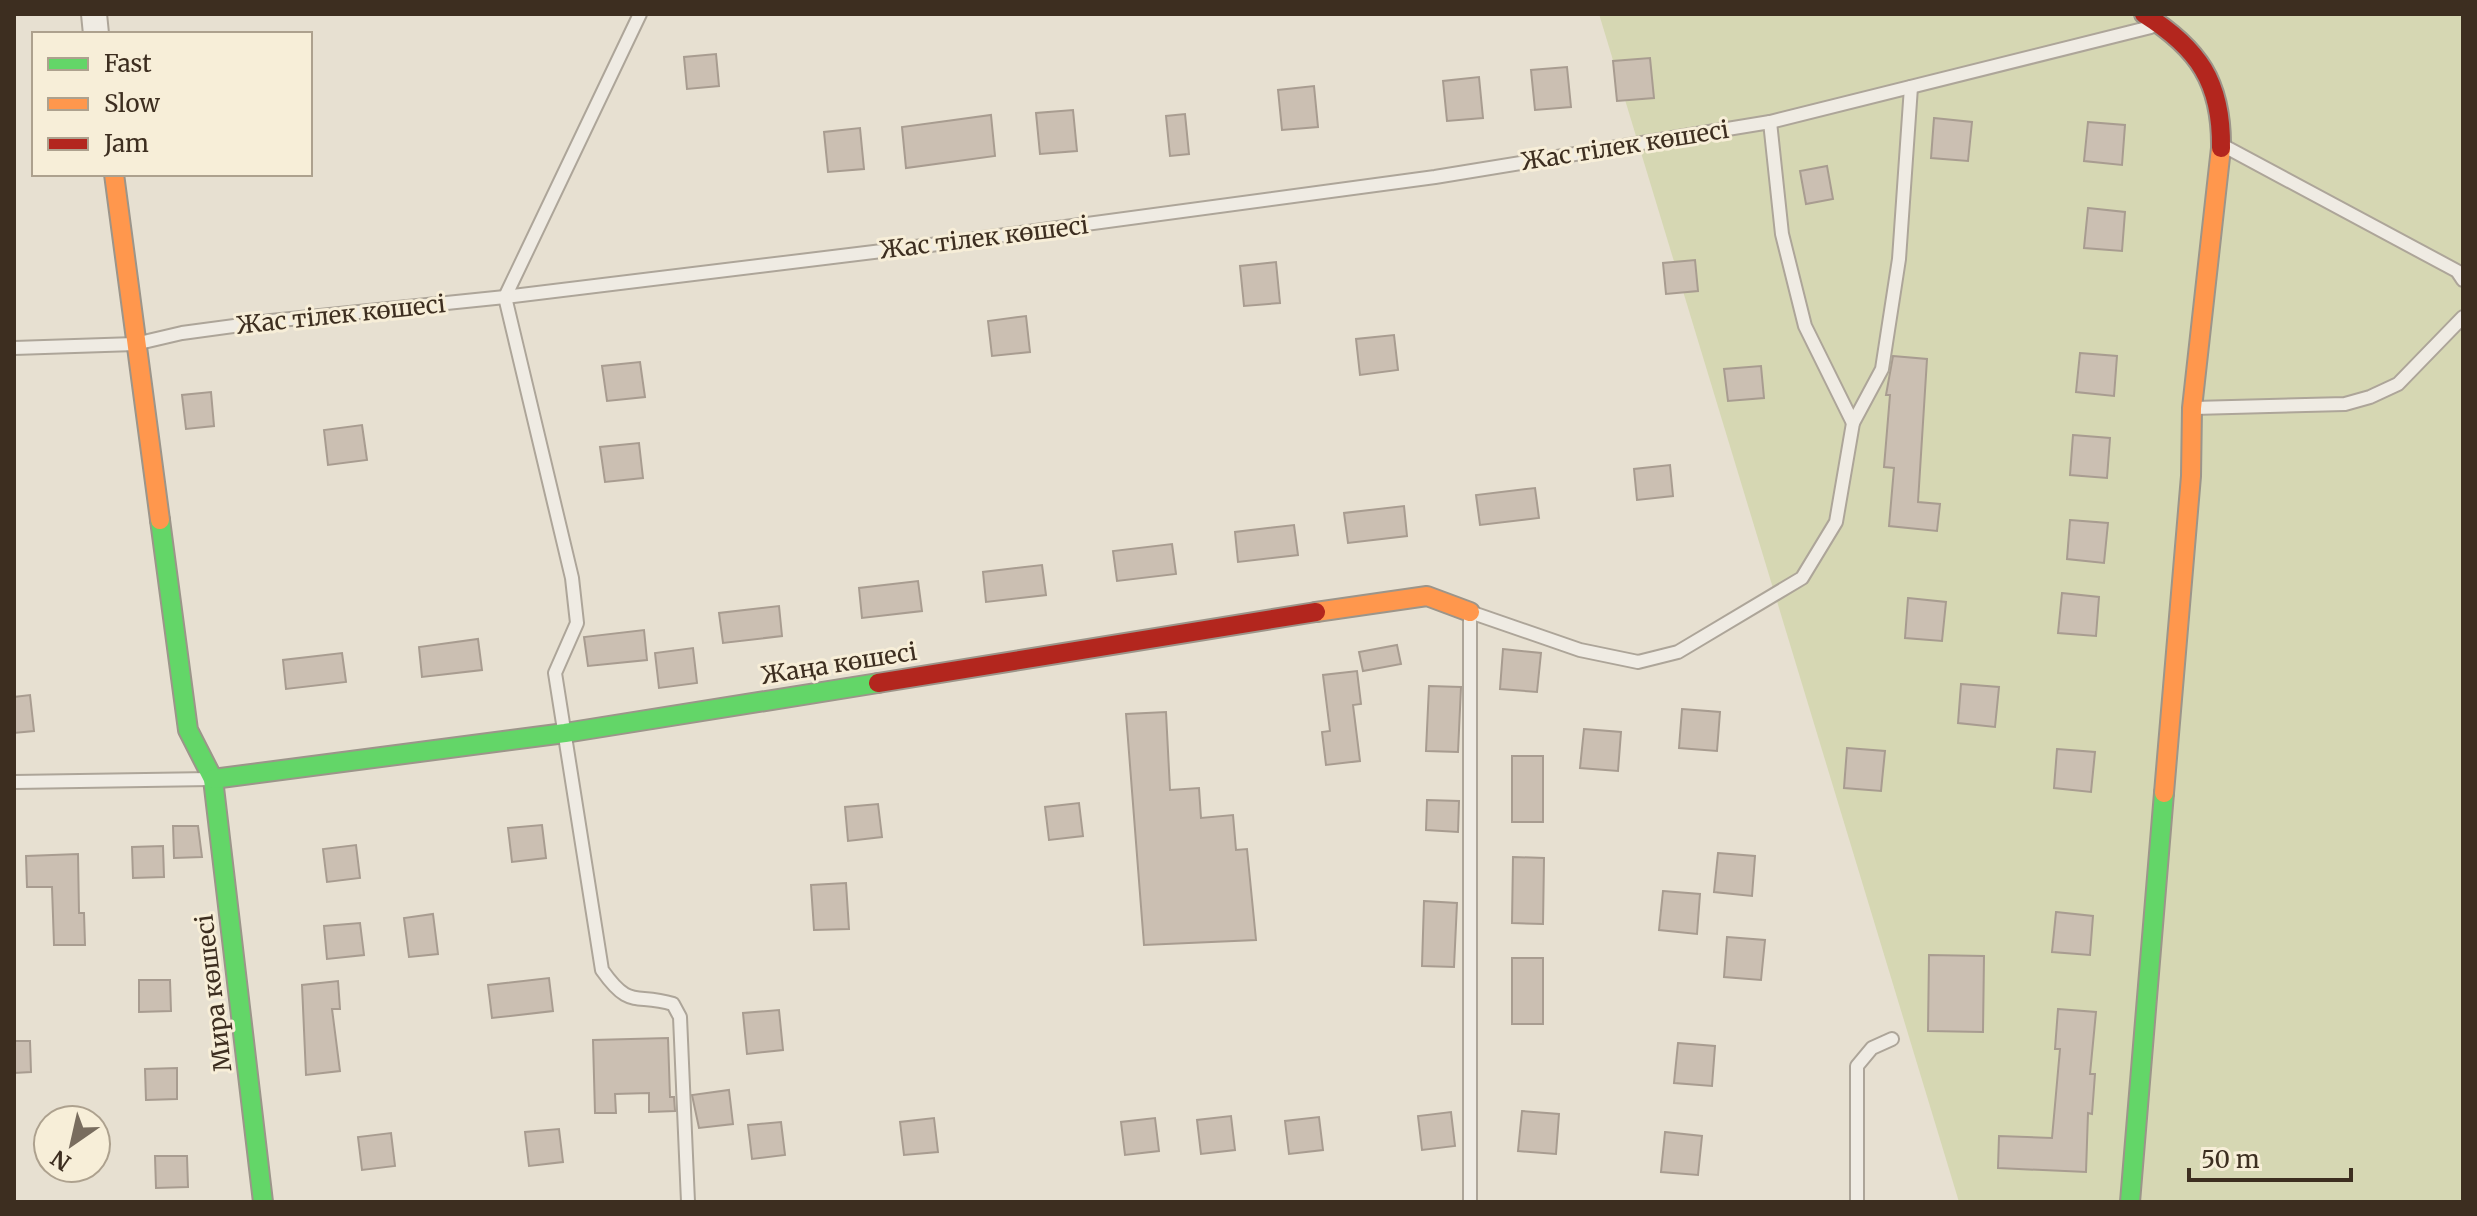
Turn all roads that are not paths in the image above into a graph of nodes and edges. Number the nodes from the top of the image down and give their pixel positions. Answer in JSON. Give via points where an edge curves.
{"nodes":[{"id":1,"x":640,"y":14,"type":"edge"},
{"id":2,"x":2144,"y":14,"type":"edge"},
{"id":3,"x":2162,"y":25,"type":"junction"},
{"id":4,"x":1911,"y":87,"type":"junction"},
{"id":5,"x":1770,"y":122,"type":"junction"},
{"id":6,"x":2221,"y":145,"type":"junction"},
{"id":7,"x":114,"y":176,"type":"edge"},
{"id":8,"x":2461,"y":270,"type":"edge"},
{"id":9,"x":505,"y":297,"type":"junction"},
{"id":10,"x":2463,"y":317,"type":"edge"},
{"id":11,"x":135,"y":344,"type":"junction"},
{"id":12,"x":14,"y":348,"type":"edge"},
{"id":13,"x":2192,"y":408,"type":"junction"},
{"id":14,"x":1853,"y":423,"type":"junction"},
{"id":15,"x":1470,"y":612,"type":"junction"},
{"id":16,"x":565,"y":733,"type":"junction"},
{"id":17,"x":213,"y":779,"type":"junction"},
{"id":18,"x":14,"y":782,"type":"edge"},
{"id":19,"x":1892,"y":1039,"type":"dead end"},
{"id":20,"x":263,"y":1202,"type":"edge"},
{"id":21,"x":688,"y":1202,"type":"edge"},
{"id":22,"x":1470,"y":1202,"type":"edge"},
{"id":23,"x":1857,"y":1202,"type":"edge"},
{"id":24,"x":2130,"y":1202,"type":"edge"}],
"edges":[{"from":1,"to":9,"type":"lane"},
{"from":2,"to":3,"type":"street"},
{"from":3,"to":4,"type":"lane","name":"Жас тілек көшесі"},
{"from":3,"to":6,"type":"street","via":[[2189,45],[2209,72],[2220,104]]},
{"from":4,"to":5,"type":"lane","name":"Жас тілек көшесі"},
{"from":4,"to":14,"type":"lane","via":[[1899,259],[1882,369]]},
{"from":5,"to":9,"type":"lane","name":"Жас тілек көшесі","via":[[1192,213]]},
{"from":5,"to":14,"type":"lane","via":[[1782,234],[1805,326]]},
{"from":6,"to":8,"type":"lane"},
{"from":6,"to":13,"type":"street"},
{"from":7,"to":11,"type":"street"},
{"from":9,"to":11,"type":"lane","name":"Жас тілек көшесі","via":[[256,323]]},
{"from":9,"to":16,"type":"lane","via":[[572,578],[577,623],[555,673]]},
{"from":10,"to":13,"type":"lane","via":[[2398,384],[2370,397],[2345,404]]},
{"from":11,"to":12,"type":"lane","name":"Жас тілек көшесі"},
{"from":11,"to":17,"type":"street","via":[[188,730]]},
{"from":13,"to":24,"type":"street","via":[[2191,476]]},
{"from":14,"to":15,"type":"lane","via":[[1836,522],[1802,578],[1678,652],[1638,662],[1580,650]]},
{"from":15,"to":16,"type":"street","name":"Жаңа көшесі","via":[[1427,596],[1367,604]]},
{"from":15,"to":22,"type":"lane"},
{"from":16,"to":17,"type":"street","name":"Жаңа көшесі"},
{"from":16,"to":21,"type":"lane","via":[[602,970],[618,992],[639,1001],[673,1004],[680,1017]]},
{"from":17,"to":18,"type":"lane"},
{"from":17,"to":20,"type":"street","name":"Мира көшесі"},
{"from":19,"to":23,"type":"lane","via":[[1872,1048],[1857,1066]]}]}
